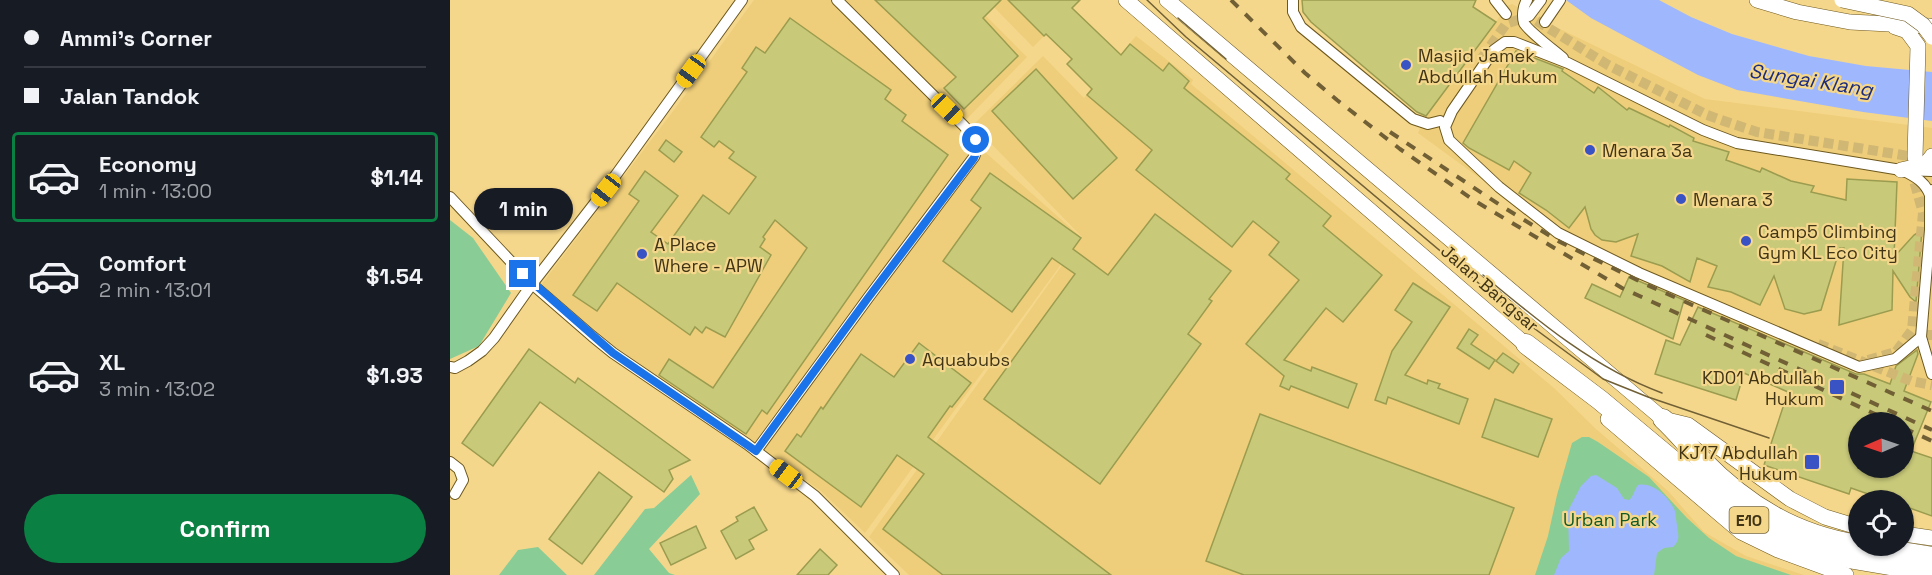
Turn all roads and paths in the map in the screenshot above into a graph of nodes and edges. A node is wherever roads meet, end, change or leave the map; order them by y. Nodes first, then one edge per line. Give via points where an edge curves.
1 (742, 0) edge
2 (837, 0) edge
3 (1126, 0) edge
4 (1167, 0) edge
5 (1293, 0) edge
6 (1495, 0) edge
7 (1560, 0) edge
8 (1757, 0) edge
9 (1842, 0) edge
10 (1526, 1) edge
11 (1506, 14) dead end
12 (1546, 20) dead end
13 (1884, 24) junction
14 (1932, 26) edge
15 (1932, 38) edge
16 (1568, 63) junction
17 (1440, 121) dead end
18 (1915, 153) tunnel mouth
19 (1932, 156) edge
20 (1901, 170) junction
21 (1932, 171) edge
22 (1931, 193) edge
23 (450, 197) edge
24 (1931, 209) edge
25 (532, 284) junction
26 (1921, 337) junction
27 (1526, 344) junction
28 (1928, 356) edge
29 (450, 367) edge
30 (1932, 374) edge
31 (1664, 419) junction
32 (756, 451) junction
33 (450, 462) edge
34 (455, 494) dead end
35 (1848, 524) edge
36 (1914, 535) edge
37 (1932, 538) edge
38 (1848, 544) edge
39 (1914, 554) edge
40 (1932, 557) edge
41 (1932, 572) edge
42 (894, 575) edge
43 (1846, 575) edge

1 - 25 street via 606,190
2 - 32 street via 964,126 978,148
3 - 27 main road, Jalan Bangsar
4 - 31 main road, Jalan Bangsar
5 - 17 street via 1293,12 1301,27 1413,119 1428,124
6 - 11 street
7 - 12 street
8 - 13 main road via 1797,12
9 - 15 main road, bridge via 1908,14
10 - 16 street via 1524,22 1528,29
13 - 14 main road
13 - 18 main road via 1907,31 1918,46
16 - 20 street via 1737,143
16 - 26 street via 1505,42 1494,50 1452,111 1445,127 1449,140 1499,187 1558,233 1639,273 1859,367 1895,359
19 - 20 main road via 1921,166
20 - 21 street
20 - 22 street
22 - 24 street
23 - 25 street
24 - 26 street
25 - 29 street via 482,351
25 - 32 street via 613,353
26 - 28 street
27 - 41 highway, E10 via 1732,510 1773,535 1824,554
27 - 43 main road, Jalan Bangsar via 1741,532
28 - 30 street
31 - 35 main road, Jalan Bangsar via 1688,424 1790,499
31 - 38 highway, E10 via 1744,497 1782,522
32 - 42 street via 815,496
33 - 34 street via 459,469 463,480
36 - 37 main road
39 - 40 highway

